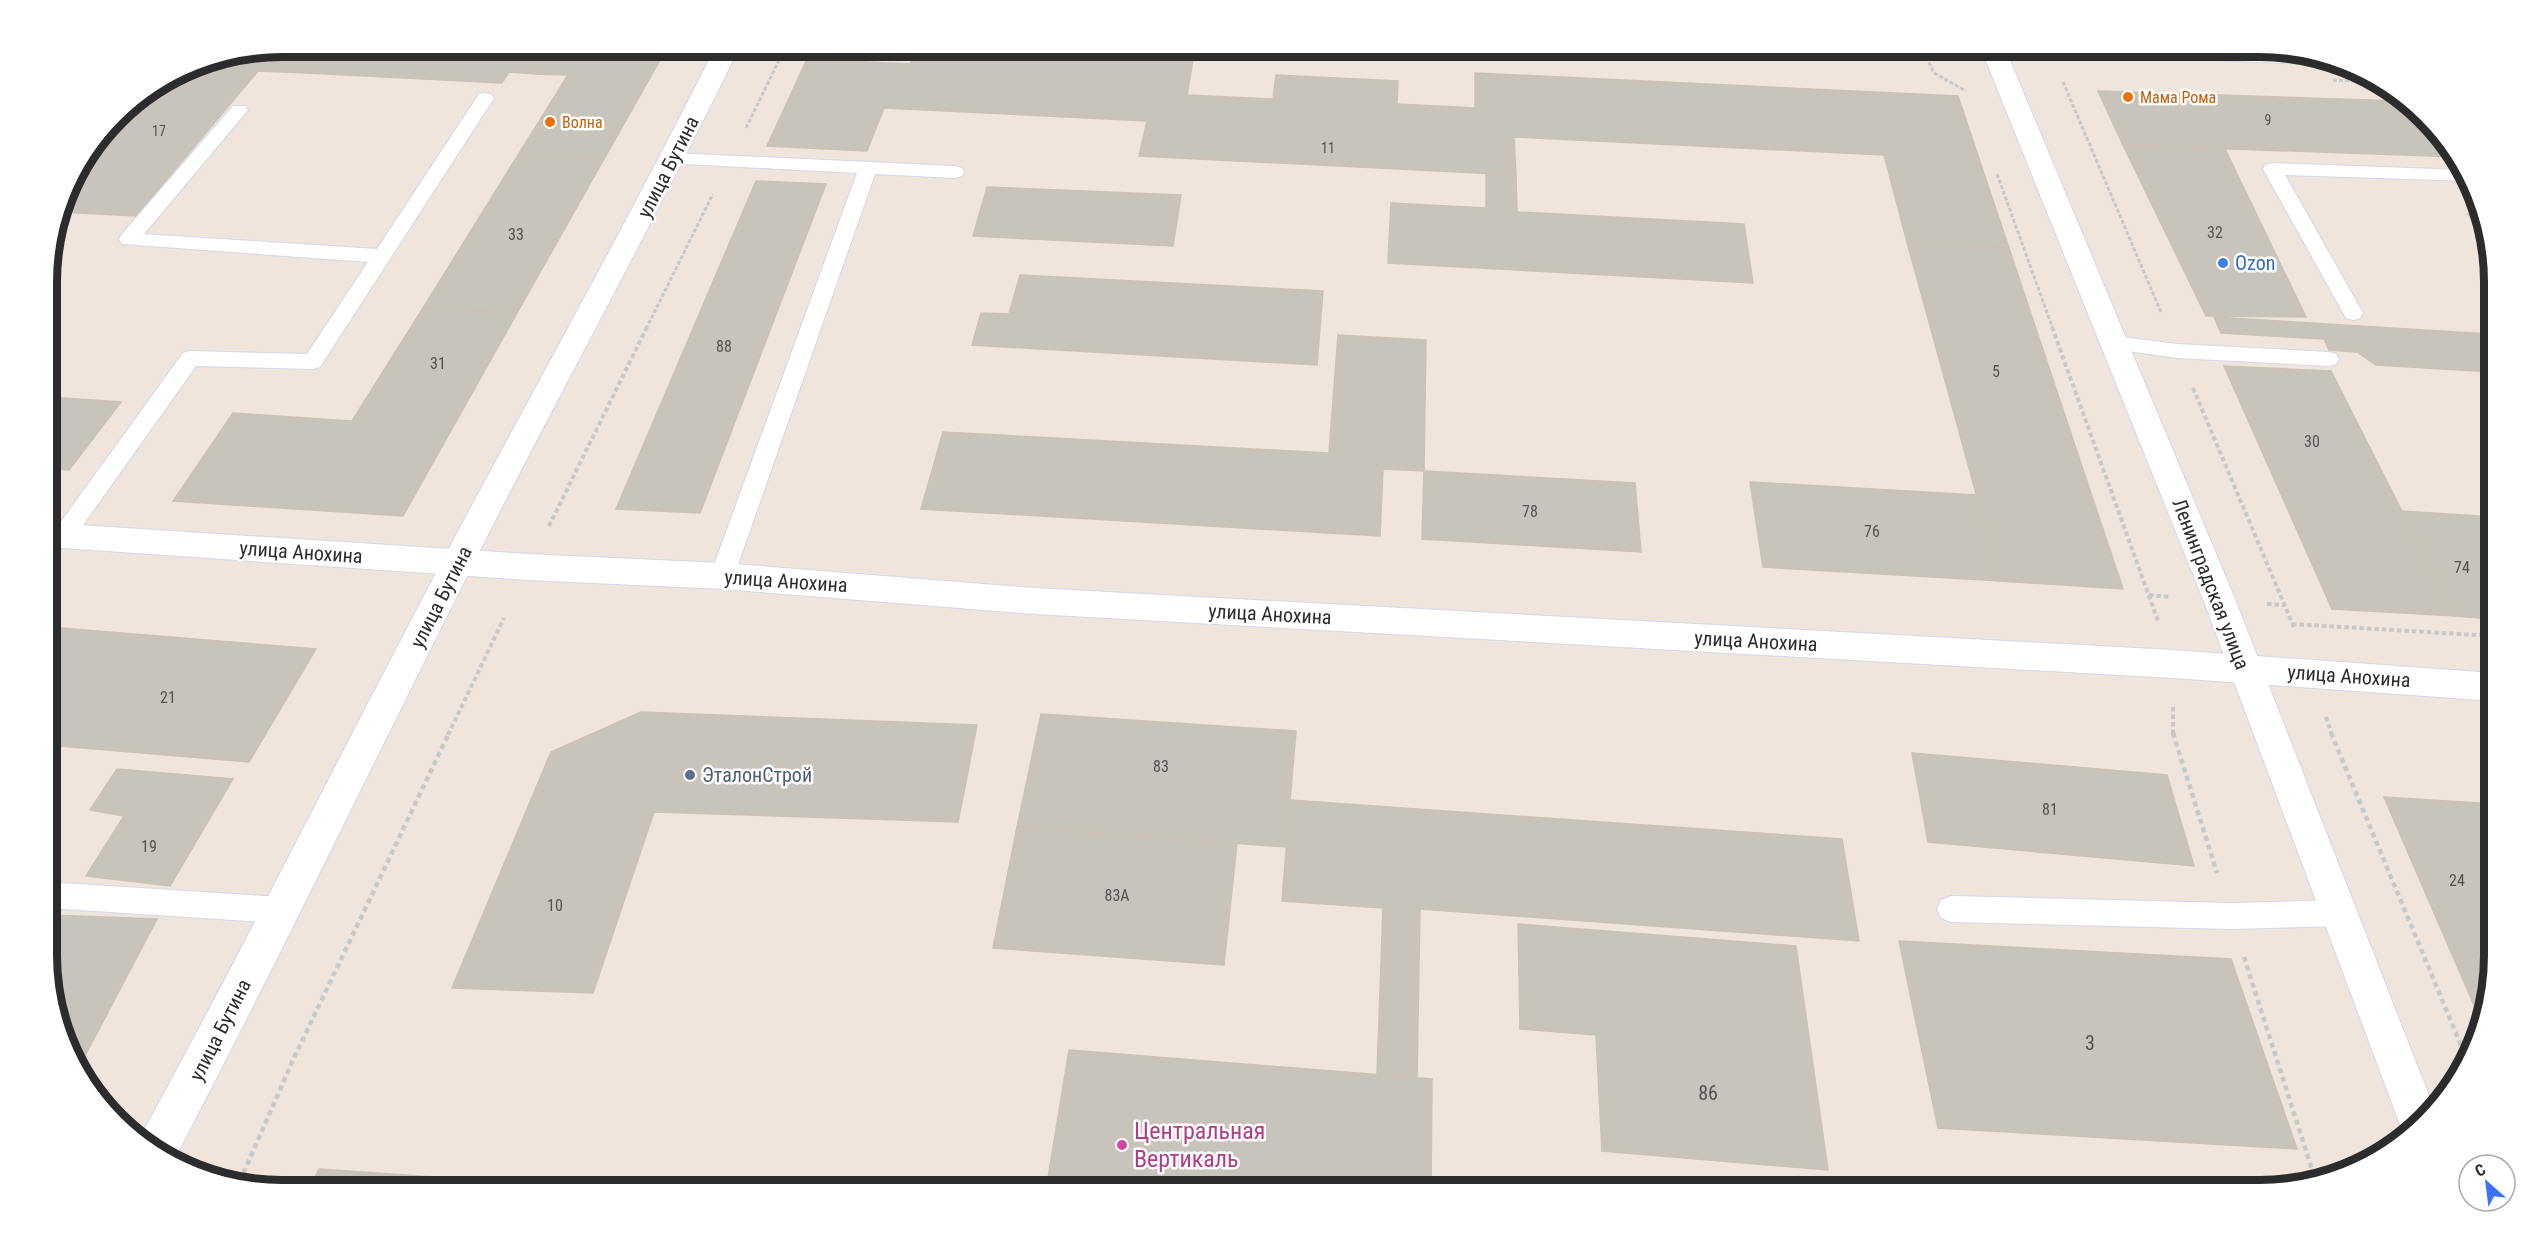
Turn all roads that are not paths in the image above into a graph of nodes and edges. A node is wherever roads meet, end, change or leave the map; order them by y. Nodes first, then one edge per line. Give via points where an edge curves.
1 (724, 57) edge
2 (1997, 57) edge
3 (485, 98) dead end
4 (239, 111) dead end
5 (673, 159) junction
6 (868, 168) junction
7 (955, 172) dead end
8 (2458, 176) edge
9 (382, 256) junction
10 (2353, 313) dead end
11 (2114, 343) junction
12 (2329, 359) dead end
13 (57, 533) edge
14 (57, 536) edge
15 (458, 563) junction
16 (722, 576) junction
17 (2245, 669) junction
18 (2484, 686) edge
19 (57, 896) edge
20 (1951, 909) dead end
21 (281, 910) junction
22 (2339, 913) junction
23 (2416, 1115) edge
24 (160, 1144) edge

1 - 5 main road, улица Бутина
2 - 11 main road, Ленинградская улица
3 - 9 lane
4 - 9 lane via 129,239
5 - 6 lane
5 - 15 main road, улица Бутина
6 - 7 lane
6 - 16 lane
8 - 10 lane via 2272,169
9 - 13 lane via 313,362 190,358
11 - 12 lane via 2177,351
11 - 17 main road, Ленинградская улица
14 - 15 main road, улица Анохина
15 - 16 main road, улица Анохина
15 - 21 main road, улица Бутина
16 - 17 main road, улица Анохина via 1035,601
17 - 18 main road, улица Анохина
17 - 22 main road, Ленинградская улица
19 - 21 lane
20 - 22 lane via 2231,916
21 - 24 main road, улица Бутина
22 - 23 main road, Ленинградская улица

